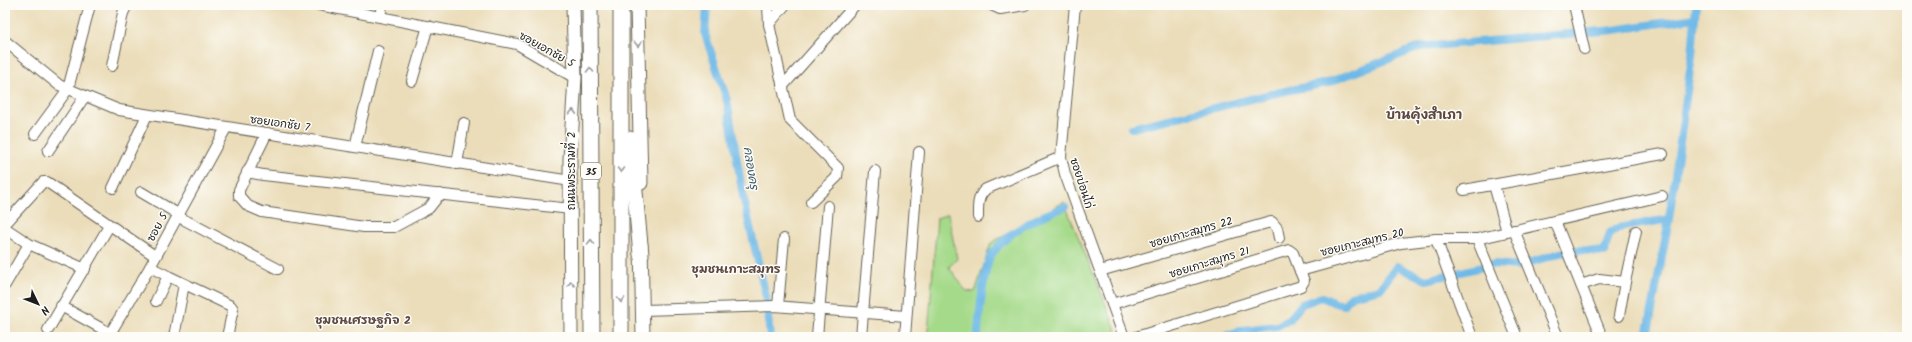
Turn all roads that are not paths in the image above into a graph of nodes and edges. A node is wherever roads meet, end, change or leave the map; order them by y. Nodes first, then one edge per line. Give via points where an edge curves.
1 (90, 5) edge
2 (127, 5) edge
3 (319, 5) edge
4 (382, 5) edge
5 (573, 5) edge
6 (590, 5) edge
7 (621, 5) edge
8 (637, 5) edge
9 (768, 5) edge
10 (785, 5) edge
11 (854, 5) edge
12 (991, 5) edge
13 (1025, 5) edge
14 (1075, 5) edge
15 (1574, 5) edge
16 (380, 17) junction
17 (769, 24) junction
18 (428, 26) junction
19 (5, 41) edge
20 (622, 46) junction
21 (1583, 46) dead end
22 (378, 51) dead end
23 (112, 66) dead end
24 (574, 78) junction
25 (412, 81) dead end
26 (782, 87) junction
27 (68, 89) junction
28 (85, 96) junction
29 (147, 115) junction
30 (464, 123) dead end
31 (226, 128) junction
32 (266, 133) junction
33 (35, 134) dead end
34 (355, 147) junction
35 (48, 151) dead end
36 (920, 152) dead end
37 (1663, 154) dead end
38 (1061, 157) junction
39 (456, 164) junction
40 (875, 171) dead end
41 (247, 172) junction
42 (571, 181) junction
43 (1494, 185) junction
44 (113, 188) dead end
45 (1464, 190) dead end
46 (141, 192) dead end
47 (440, 194) junction
48 (1662, 196) dead end
49 (811, 202) dead end
50 (828, 206) dead end
51 (571, 209) junction
52 (178, 215) junction
53 (978, 217) dead end
54 (1555, 221) junction
55 (5, 224) edge
56 (109, 226) junction
57 (5, 228) edge
58 (1510, 231) junction
59 (1636, 231) dead end
60 (1279, 238) dead end
61 (784, 239) dead end
62 (1436, 239) junction
63 (1477, 239) junction
64 (29, 244) junction
65 (641, 255) junction
66 (155, 256) junction
67 (150, 267) junction
68 (85, 269) junction
69 (278, 269) dead end
70 (1100, 271) junction
71 (1300, 271) junction
72 (168, 276) junction
73 (1625, 282) junction
74 (5, 284) edge
75 (184, 284) junction
76 (1582, 285) junction
77 (156, 300) dead end
78 (1112, 304) junction
79 (61, 306) junction
80 (772, 306) junction
81 (571, 309) junction
82 (643, 310) junction
83 (820, 310) junction
84 (862, 313) junction
85 (906, 316) junction
86 (1619, 316) dead end
87 (48, 330) dead end
88 (112, 336) edge
89 (174, 337) edge
90 (227, 337) edge
91 (564, 337) edge
92 (572, 337) edge
93 (592, 337) edge
94 (621, 337) edge
95 (643, 337) edge
96 (817, 337) edge
97 (860, 337) edge
98 (905, 337) edge
99 (1124, 337) edge
100 (1136, 337) edge
101 (1472, 337) edge
102 (1516, 337) edge
103 (1558, 337) edge
104 (1602, 337) edge

1 - 27 street
2 - 23 street
3 - 16 street, ซอยเอกชัย 5
4 - 16 street
5 - 24 main road, ถนนพระรามที่ 2 / 35
93 -> 6 highway, ถนนพระรามที่ 2 / 35
7 - 20 highway
8 -> 65 main road
9 - 17 street
10 - 17 street
11 - 26 street
12 - 13 street via 1000,9
14 - 38 street, ซอยบ่อนไก่
15 - 21 street
16 - 18 street, ซอยเอกชัย 5
17 - 26 street
18 - 24 street, ซอยเอกชัย 5 via 517,44
18 - 25 street
19 - 27 street, ซอยเอกชัย 7 via 58,85
20 - 65 highway
20 -> 94 highway
22 - 34 street
42 -> 24 main road, ถนนพระรามที่ 2 / 35
26 - 49 street via 790,120 838,168 837,176
27 - 28 street, ซอยเอกชัย 7
27 - 33 street
28 - 29 street, ซอยเอกชัย 7 via 119,110
28 - 35 street
29 - 31 street, ซอยเอกชัย 7
29 - 44 street
30 - 39 street
31 - 32 street, ซอยเอกชัย 7
31 - 52 street, ซอย 5
32 - 34 street, ซอยเอกชัย 7
32 - 41 street
34 - 39 street, ซอยเอกชัย 7
36 - 85 street
37 - 43 street
38 - 53 street via 986,189 979,197
38 - 70 street, ซอยบ่อนไก่
39 - 42 street, ซอยเอกชัย 7
40 - 84 street
41 - 47 street
41 - 47 street via 238,196 248,206 262,212 364,227 394,227 429,208
42 - 51 main road, ถนนพระรามที่ 2 / 35
43 - 45 street
43 - 58 street
46 - 52 street
47 - 51 street
48 - 54 street, ซอยเกาะสมุทร 20
50 - 83 street
81 -> 51 main road, ถนนพระรามที่ 2 / 35
52 - 66 street, ซอย 5
52 - 69 street
54 - 58 street, ซอยเกาะสมุทร 20
54 - 76 street
55 - 56 street via 45,182
56 - 66 street
56 - 68 street
57 - 64 street
58 - 63 street, ซอยเกาะสมุทร 20
58 - 103 street via 1528,263
59 - 73 street
60 - 70 street, ซอยเกาะสมุทร 22 via 1272,222
61 - 80 street
62 - 63 street, ซอยเกาะสมุทร 20
62 - 71 street, ซอยเกาะสมุทร 20 via 1384,246
62 - 101 street
63 - 102 street
64 - 68 street
64 - 74 street
65 - 82 main road
66 - 67 street, ซอย 5
67 - 72 street
67 - 88 street, ซอย 5
68 - 79 street
70 - 78 street, ซอยบ่อนไก่
71 - 78 street, ซอยเกาะสมุทร 21 via 1293,253 1289,250
71 - 100 street via 1304,281 1301,286
72 - 75 street
72 - 77 street
73 - 76 street via 1599,278
73 - 86 street
75 - 89 street
75 - 90 street via 232,308
76 - 104 street
78 - 99 street, ซอยบ่อนไก่
79 - 87 street
79 - 88 street
80 - 82 street
80 - 83 street
81 - 91 street
81 - 92 main road, ถนนพระรามที่ 2 / 35
82 - 95 main road
83 - 84 street
83 - 96 street
84 - 85 street
84 - 97 street
85 - 98 street

